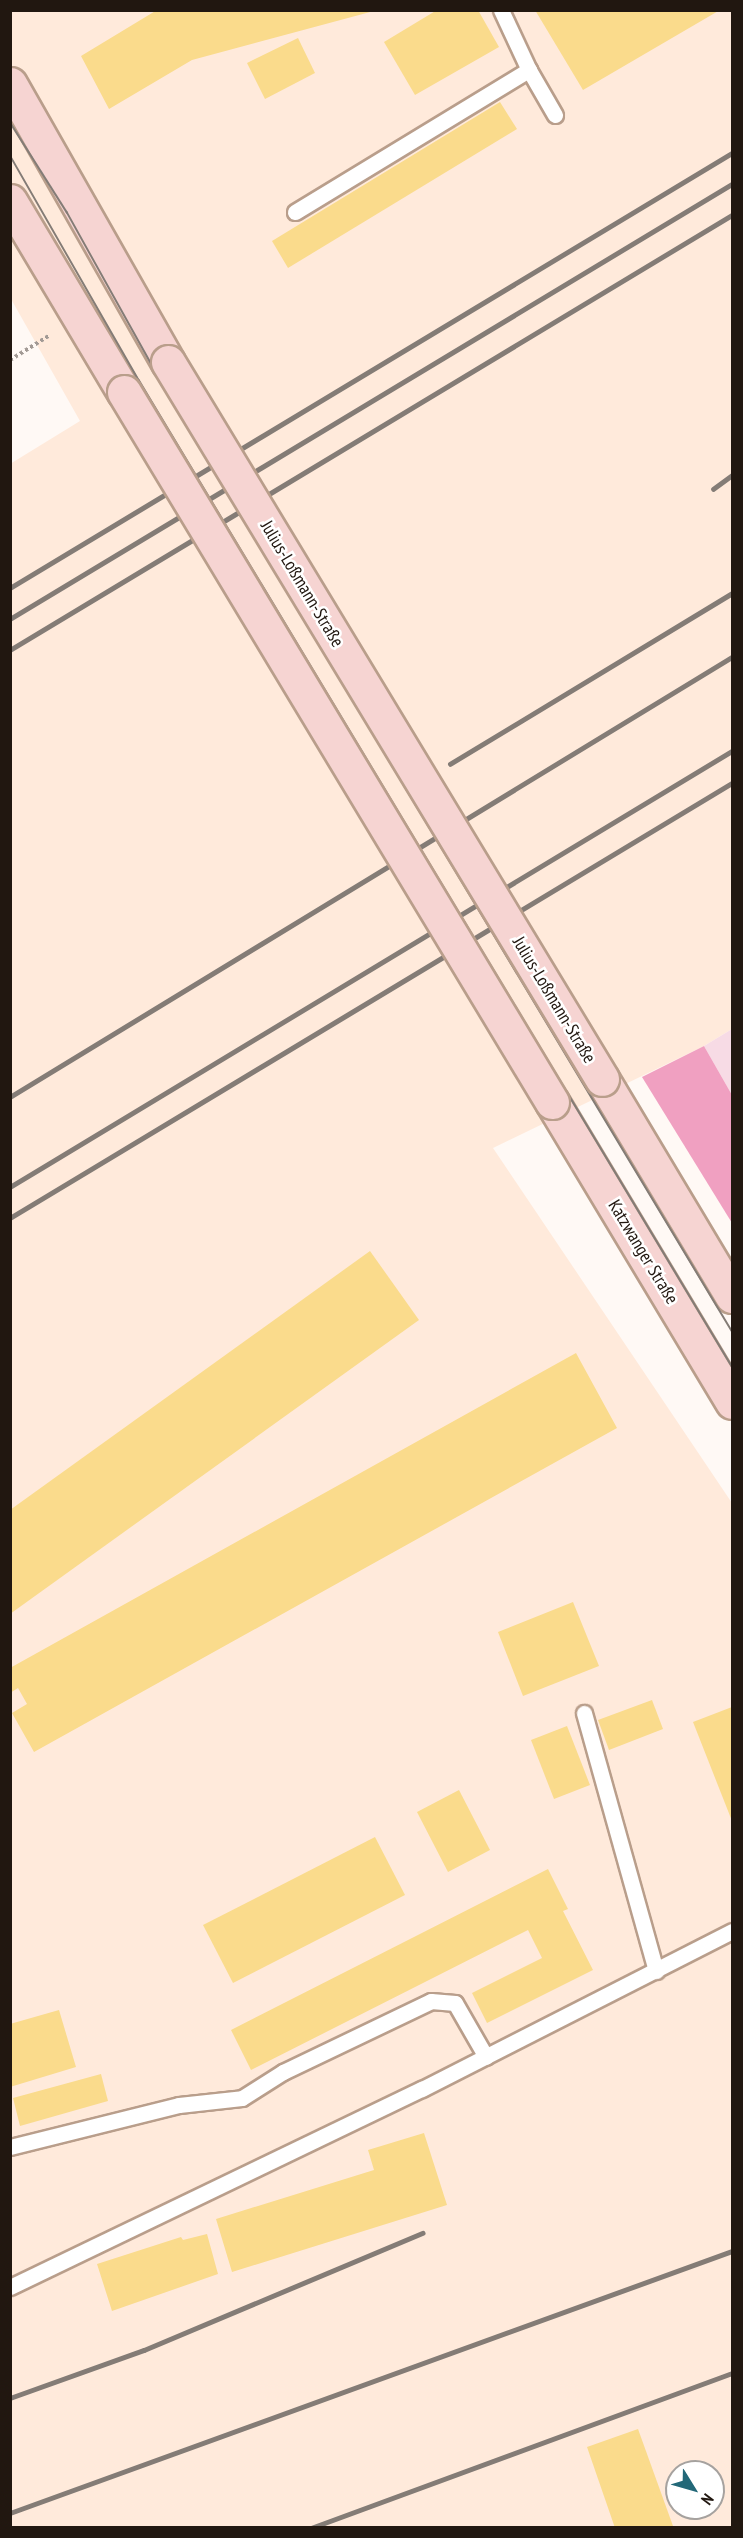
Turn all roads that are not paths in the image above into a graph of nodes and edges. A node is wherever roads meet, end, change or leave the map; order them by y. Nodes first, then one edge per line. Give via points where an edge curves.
1 (501, 10) edge
2 (529, 70) junction
3 (10, 84) edge
4 (555, 115) dead end
5 (10, 201) edge
6 (295, 212) dead end
7 (732, 1296) edge
8 (732, 1402) edge
9 (584, 1713) dead end
10 (732, 1931) edge
11 (656, 1971) junction
12 (486, 2057) junction
13 (10, 2147) edge
14 (10, 2287) edge

1 - 2 lane
2 - 4 lane
2 - 6 lane
3 - 7 main road, Julius-Loßmann-Straße, bridge via 168,362
5 - 8 main road, Katzwanger Straße, bridge
9 - 11 lane
10 - 11 lane
11 - 12 lane
12 - 13 lane via 455,2002 431,2001 283,2072 242,2098 179,2105
12 - 14 lane

